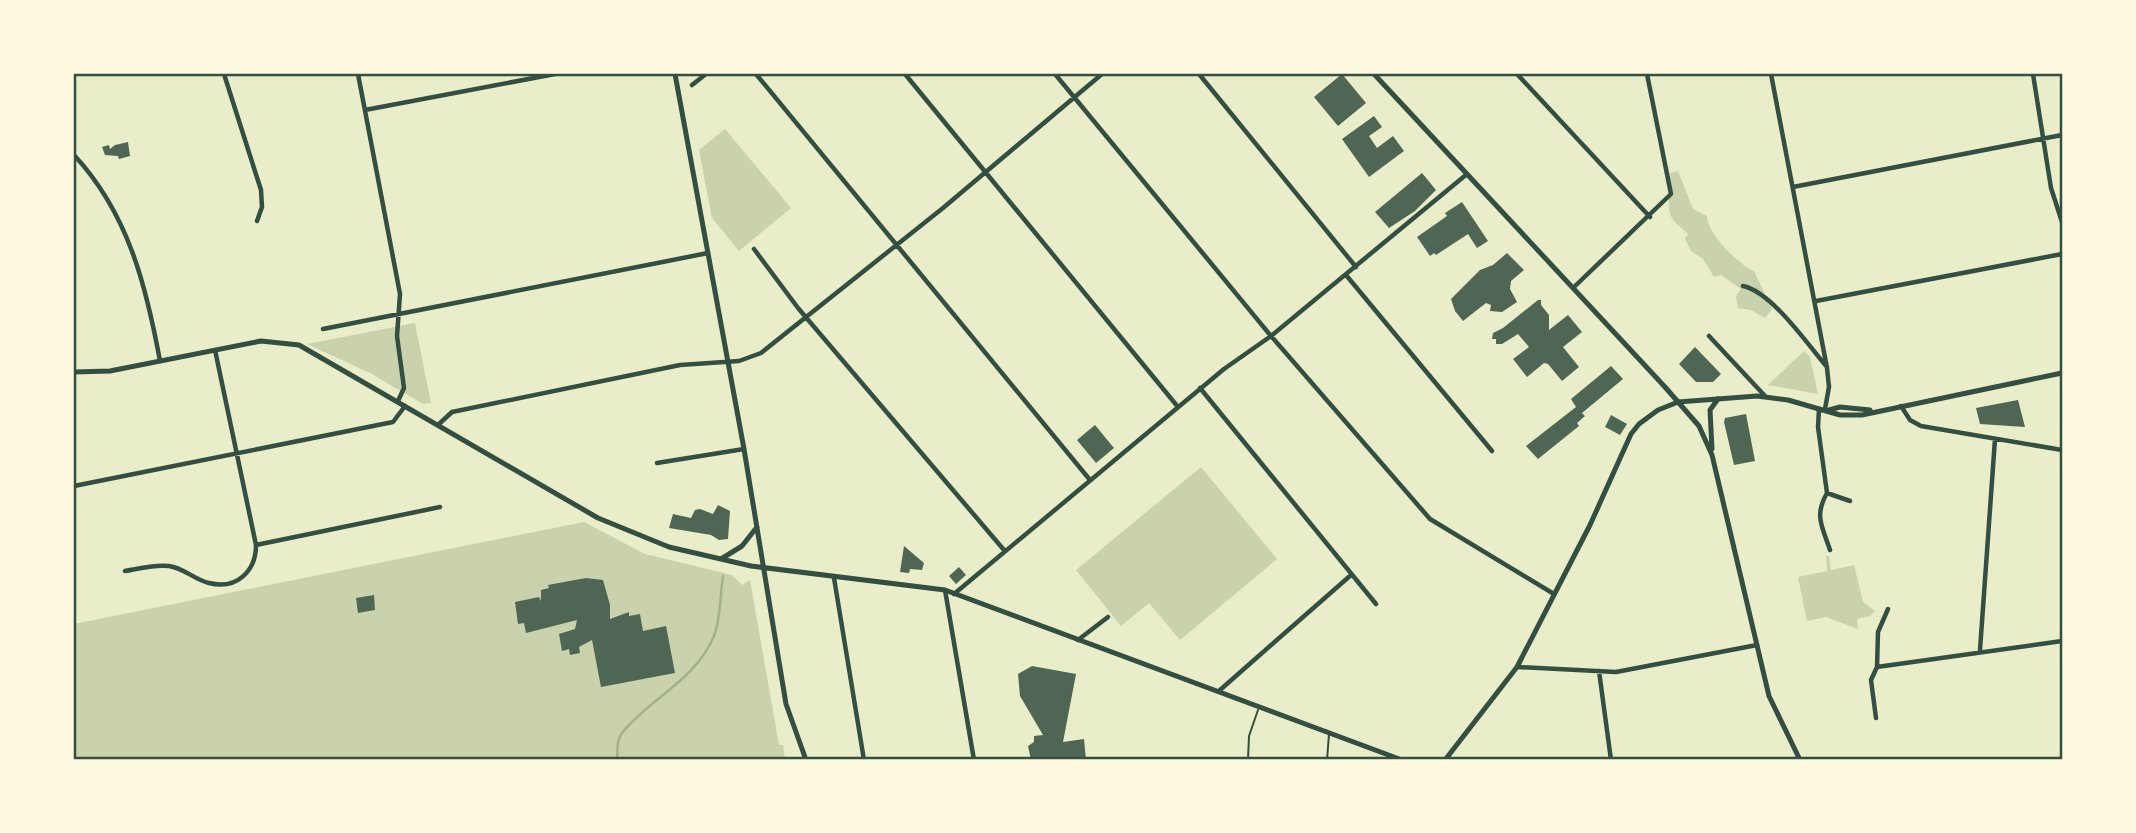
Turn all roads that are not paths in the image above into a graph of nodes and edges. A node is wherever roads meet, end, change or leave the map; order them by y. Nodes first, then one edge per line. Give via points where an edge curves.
1 (224, 74) edge
2 (358, 74) edge
3 (555, 74) edge
4 (675, 74) edge
5 (706, 74) edge
6 (756, 74) edge
7 (905, 74) edge
8 (1055, 74) edge
9 (1102, 74) edge
10 (1199, 74) edge
11 (1374, 74) edge
12 (1517, 74) edge
13 (1647, 74) edge
14 (1771, 74) edge
15 (2033, 74) edge
16 (692, 85) dead end
17 (1074, 97) junction
18 (365, 110) junction
19 (2063, 135) edge
20 (2044, 139) junction
21 (74, 155) edge
22 (987, 172) junction
23 (1467, 174) junction
24 (1793, 187) junction
25 (1650, 217) junction
26 (257, 221) dead end
27 (2063, 222) edge
28 (897, 244) junction
29 (754, 249) dead end
30 (708, 253) junction
31 (2063, 254) edge
32 (1356, 267) junction
33 (1346, 275) junction
34 (1743, 286) dead end
35 (1573, 288) junction
36 (1816, 301) junction
37 (400, 314) junction
38 (807, 317) junction
39 (323, 329) dead end
40 (1272, 336) junction
41 (1709, 337) dead end
42 (215, 350) junction
43 (160, 361) junction
44 (729, 363) junction
45 (1827, 368) junction
46 (74, 372) edge
47 (2063, 373) edge
48 (1200, 388) junction
49 (1765, 397) junction
50 (1717, 399) junction
51 (398, 401) junction
52 (1678, 402) junction
53 (406, 405) junction
54 (1900, 405) junction
55 (1178, 407) junction
56 (1824, 409) junction
57 (439, 424) junction
58 (1995, 439) junction
59 (744, 449) junction
60 (2063, 450) edge
61 (1492, 451) dead end
62 (238, 455) junction
63 (1712, 455) junction
64 (657, 463) dead end
65 (1090, 480) junction
66 (74, 486) edge
67 (1827, 493) junction
68 (1850, 501) dead end
69 (440, 508) dead end
70 (757, 527) junction
71 (256, 545) junction
72 (1004, 550) junction
73 (1829, 550) dead end
74 (721, 559) junction
75 (763, 568) junction
76 (125, 571) dead end
77 (1351, 575) junction
78 (834, 578) junction
79 (945, 590) junction
80 (954, 594) junction
81 (1554, 594) junction
82 (1377, 604) dead end
83 (1888, 609) dead end
84 (1108, 617) dead end
85 (1077, 641) junction
86 (2063, 641) edge
87 (1758, 646) junction
88 (1980, 650) junction
89 (1517, 667) junction
90 (1877, 667) junction
91 (1599, 671) junction
92 (1220, 690) junction
93 (1259, 707) junction
94 (1876, 718) dead end
95 (1329, 733) junction
96 (806, 760) edge
97 (864, 760) edge
98 (974, 760) edge
99 (1248, 760) edge
100 (1328, 760) edge
101 (1402, 760) edge
102 (1445, 760) edge
103 (1611, 760) edge
104 (1800, 760) edge

1 - 26 street via 261,190
2 - 18 street
3 - 18 street
4 - 30 street
5 - 16 street
6 - 28 street
7 - 22 street
8 - 17 street
9 - 17 street
10 - 32 street
11 - 23 street
12 - 25 street
13 - 25 street via 1671,187 1669,199
14 - 24 street
15 - 20 street
17 - 22 street
17 - 40 street
18 - 37 street via 399,286
19 - 20 street
20 - 24 street
20 - 27 street
21 - 43 street via 110,202 133,248
22 - 28 street
22 - 55 street
23 - 32 street
23 - 35 street
24 - 36 street
25 - 35 street
28 - 38 street
28 - 65 street
29 - 38 street
30 - 37 street
30 - 44 street
31 - 36 street
32 - 33 street
33 - 40 street
33 - 61 street
34 - 45 street via 1760,294 1792,325
35 - 52 street
36 - 45 street
37 - 39 street
37 - 51 street via 398,349 404,388
38 - 44 street via 761,353
38 - 72 street
40 - 48 street
40 - 81 street via 1430,519
41 - 49 street
42 - 43 street
42 - 51 street via 261,341 299,345
42 - 62 street
43 - 46 street via 110,371
44 - 57 street via 680,365 452,412
44 - 59 street
45 - 56 street
47 - 54 street
48 - 55 street
48 - 77 street
49 - 50 street
49 - 56 street
50 - 52 street
50 - 63 street via 1710,410
51 - 53 street
52 - 63 street via 1699,426
52 - 81 street via 1648,416 1631,434
53 - 57 street
53 - 62 street via 393,422
54 - 56 street via 1850,416
54 - 58 street via 1921,426
55 - 65 street
56 - 67 street via 1818,427
57 - 74 street via 598,518 652,542
58 - 60 street
58 - 88 street
59 - 64 street
59 - 70 street
62 - 66 street
62 - 71 street
63 - 87 street
65 - 72 street
67 - 68 street
67 - 73 street via 1818,510
69 - 71 street
70 - 74 street via 741,546
70 - 75 street
71 - 76 street via 250,570 230,583 209,583 170,566
72 - 80 street
74 - 75 street
75 - 78 street
75 - 96 street via 786,704
77 - 82 street
77 - 92 street
78 - 79 street
78 - 97 street
79 - 80 street
79 - 98 street
80 - 85 street
81 - 89 street
83 - 90 street via 1878,632
84 - 85 street
85 - 92 street
86 - 88 street
87 - 91 street via 1616,672
87 - 104 street via 1769,696
88 - 90 street
89 - 91 street
89 - 102 street
90 - 94 street via 1871,680
91 - 103 street
92 - 93 street
93 - 95 street
93 - 99 lane via 1249,736
95 - 100 lane
95 - 101 street

